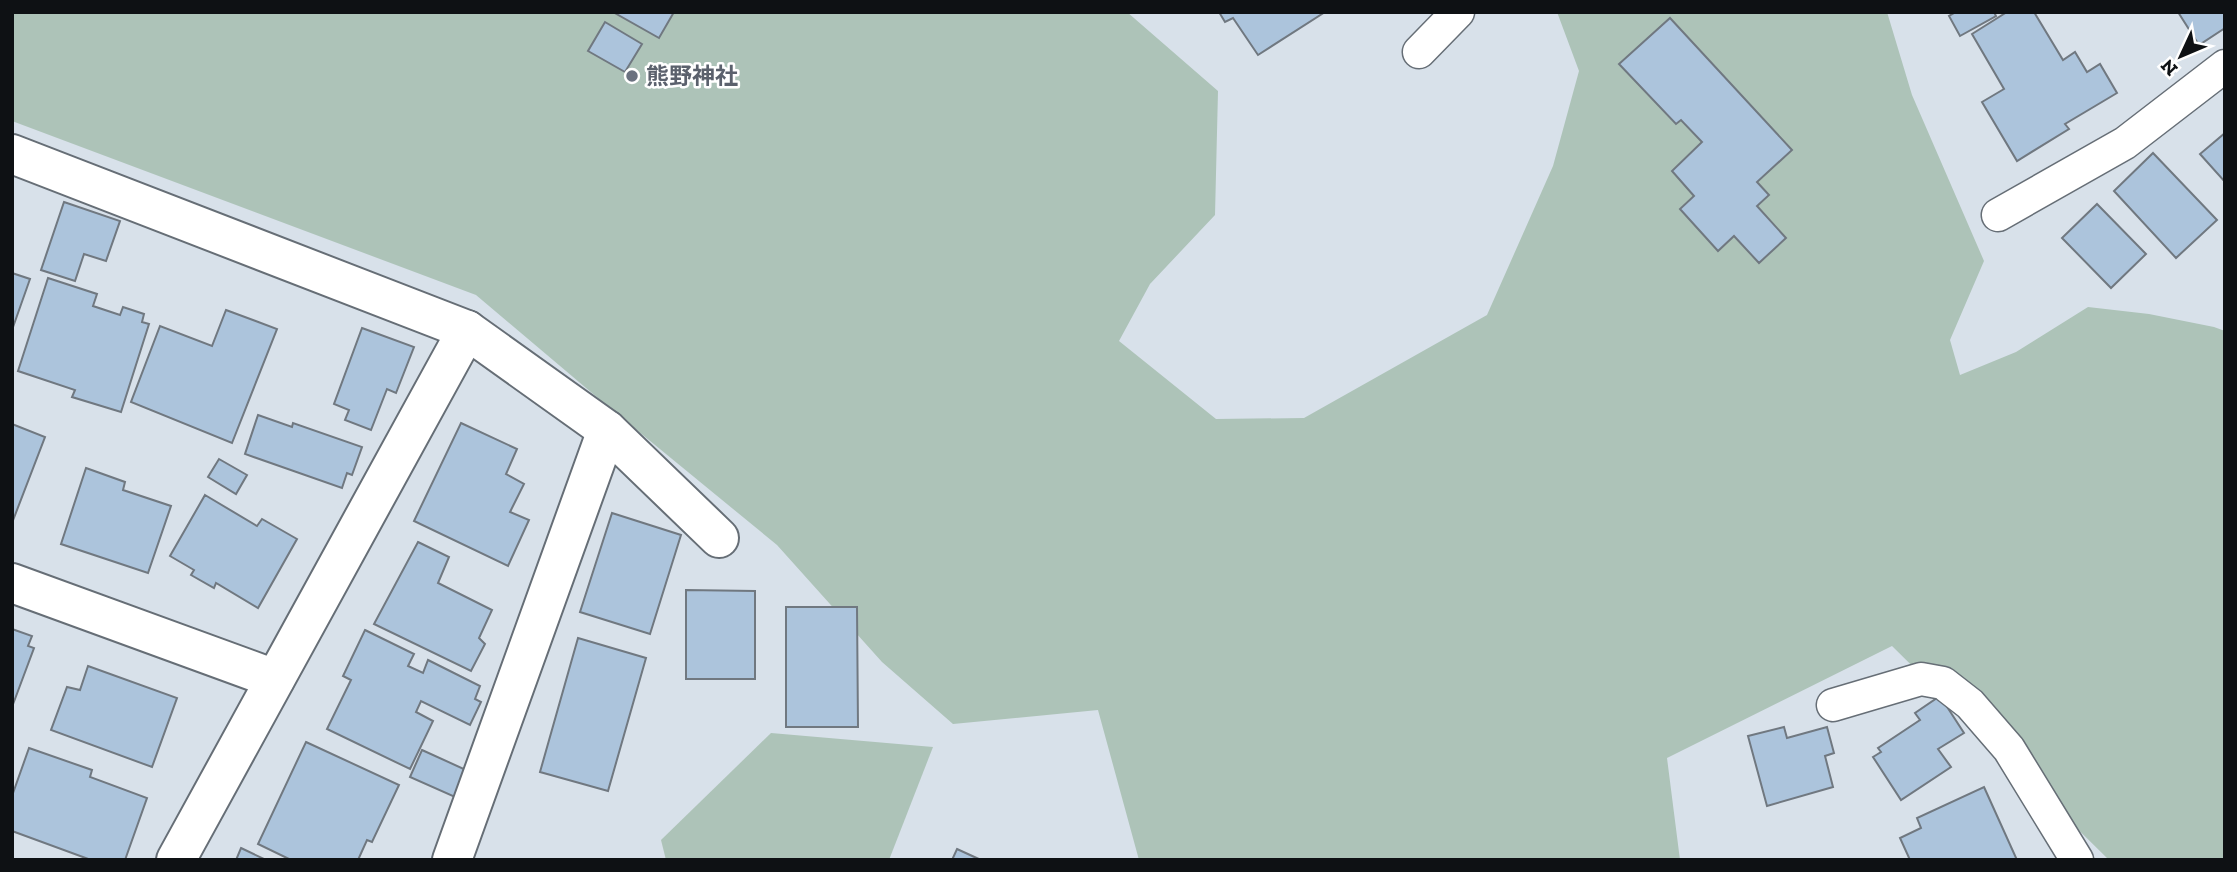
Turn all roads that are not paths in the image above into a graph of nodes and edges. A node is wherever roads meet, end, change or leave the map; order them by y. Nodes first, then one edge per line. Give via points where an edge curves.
1 (1458, 12) edge
2 (1419, 52) dead end
3 (2225, 66) edge
4 (12, 154) edge
5 (1998, 215) dead end
6 (467, 330) junction
7 (607, 430) junction
8 (719, 538) dead end
9 (12, 583) edge
10 (275, 679) junction
11 (1833, 705) dead end
12 (176, 860) edge
13 (452, 860) edge
14 (2077, 860) edge

1 - 2 lane
3 - 5 lane via 2124,143
4 - 6 street
6 - 7 street
6 - 10 street
7 - 8 street
7 - 13 street
9 - 10 street
10 - 12 street
11 - 14 lane via 1921,678 1943,683 1970,704 2009,750

